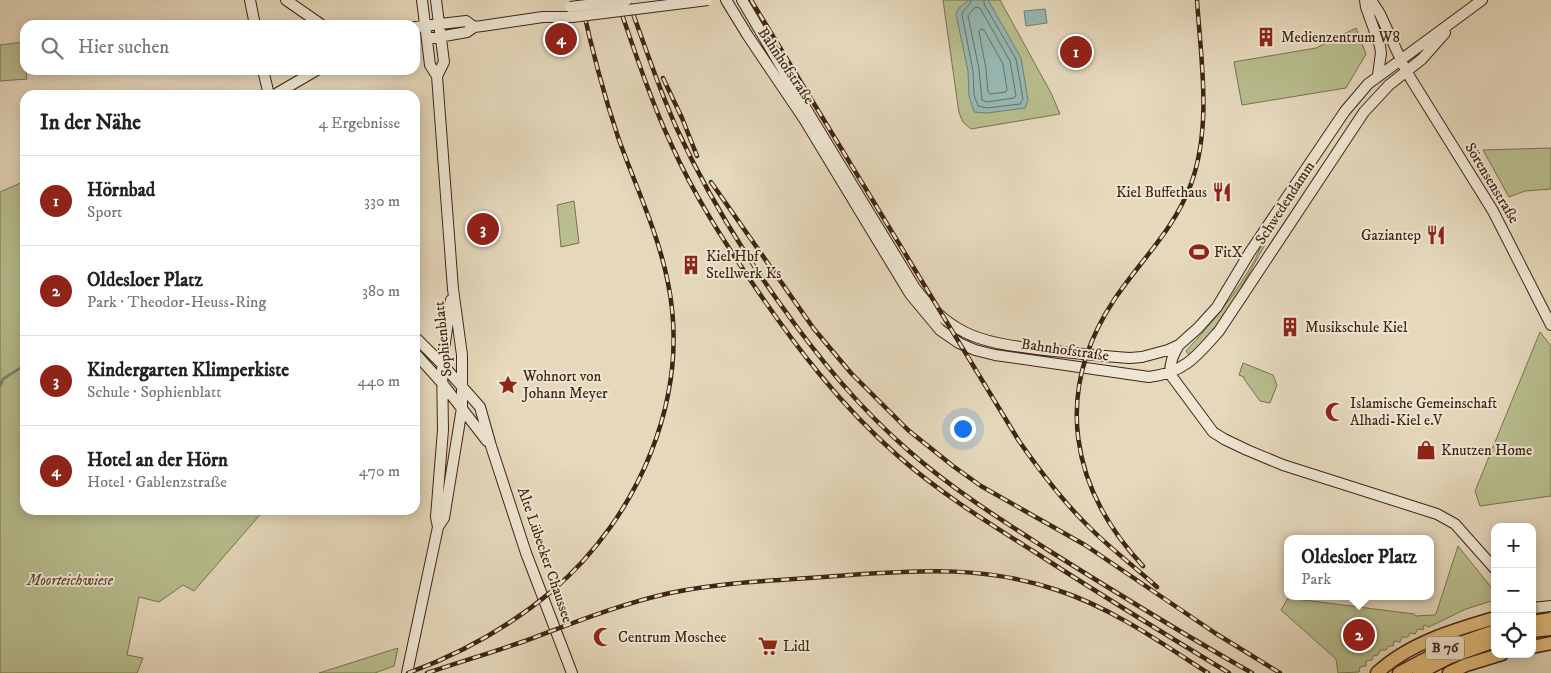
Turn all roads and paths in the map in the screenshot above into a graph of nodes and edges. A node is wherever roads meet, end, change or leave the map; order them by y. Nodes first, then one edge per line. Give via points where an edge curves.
1 (250, 0) edge
2 (286, 0) edge
3 (422, 0) edge
4 (436, 0) edge
5 (627, 0) edge
6 (708, 0) edge
7 (726, 0) edge
8 (742, 0) edge
9 (1365, 0) edge
10 (1371, 0) edge
11 (1482, 0) edge
12 (571, 12) junction
13 (254, 20) edge
14 (315, 20) edge
15 (1454, 22) junction
16 (440, 24) junction
17 (420, 26) edge
18 (474, 27) junction
19 (441, 36) junction
20 (427, 39) junction
21 (1380, 46) junction
22 (1398, 61) junction
23 (1406, 71) junction
24 (264, 75) edge
25 (308, 75) edge
26 (438, 76) junction
27 (1378, 76) junction
28 (268, 90) edge
29 (283, 90) edge
30 (453, 289) junction
31 (1551, 326) edge
32 (420, 342) edge
33 (1179, 345) junction
34 (1162, 352) joint
35 (420, 359) edge
36 (442, 364) junction
37 (1170, 374) junction
38 (442, 383) junction
39 (462, 385) junction
40 (462, 408) junction
41 (491, 446) junction
42 (438, 527) junction
43 (1494, 568) edge
44 (1551, 606) edge
45 (1536, 608) edge
46 (1535, 613) edge
47 (1491, 619) edge
48 (1551, 619) edge
49 (1536, 621) edge
50 (1551, 628) edge
51 (1536, 631) edge
52 (1491, 632) edge
53 (1491, 642) edge
54 (1551, 643) edge
55 (1536, 646) edge
56 (1491, 657) edge
57 (407, 671) edge
58 (572, 673) edge
59 (1378, 673) edge
60 (1399, 673) edge
61 (1419, 673) edge
62 (1449, 673) edge

1 - 13 main road
2 - 14 main road
3 - 17 main road, Sophienblatt
4 - 16 main road, Sophienblatt
5 - 12 main road, bridge
6 - 12 main road, bridge
7 - 37 main road, Bahnhofstraße via 804,119 910,294 940,330 959,343 995,356 1149,377
8 - 34 main road, Bahnhofstraße via 915,288 939,316 975,338 1000,344 1130,358
9 - 21 main road
10 - 22 main road, Sörensenstraße via 1380,14
11 - 15 main road
12 - 18 main road
15 - 22 main road, Schwedendamm
15 - 23 main road, Schwedendamm via 1422,59
16 - 17 main road
16 - 18 main road via 466,21
16 - 19 main road, Sophienblatt
17 - 20 main road, Sophienblatt
18 - 19 main road via 467,32
19 - 20 main road
19 - 26 main road, Sophienblatt via 444,62
20 - 26 main road, Sophienblatt via 430,65
21 - 22 main road
21 - 27 main road
22 - 23 main road, Sörensenstraße
22 - 27 main road, Schwedendamm
23 - 31 main road, Sörensenstraße via 1493,210
23 - 37 main road, Schwedendamm via 1389,84 1351,129 1219,331 1190,360
24 - 28 main road
25 - 29 main road
26 - 30 main road, Sophienblatt
27 - 33 main road, Schwedendamm via 1345,111 1217,307
30 - 36 main road, Sophienblatt
30 - 39 main road, Sophienblatt via 462,355
32 - 36 main road, Alte Lübecker Chaussee
33 - 34 main road, Schwedendamm
33 - 37 main road via 1172,358
35 - 38 main road, Alte Lübecker Chaussee
36 - 38 main road, Sophienblatt
36 - 39 main road, Alte Lübecker Chaussee
37 - 43 main road via 1213,432 1283,465 1437,514 1455,524
38 - 40 main road, Alte Lübecker Chaussee
38 - 42 main road, Sophienblatt via 444,415 436,517
39 - 40 main road, Sophienblatt
39 - 41 main road, Alte Lübecker Chaussee via 480,407
40 - 41 main road, Alte Lübecker Chaussee
40 - 42 main road, Sophienblatt via 444,518
41 - 58 main road, Alte Lübecker Chaussee via 526,554
42 - 57 main road
44 - 45 main road
46 - 54 main road
47 - 59 highway, B 76 via 1408,650
48 - 49 highway, bridge
50 - 51 highway, bridge
52 - 60 highway, B 76 via 1446,648
53 - 61 highway, B 76 via 1450,657
54 - 55 highway
56 - 62 highway, B 76

